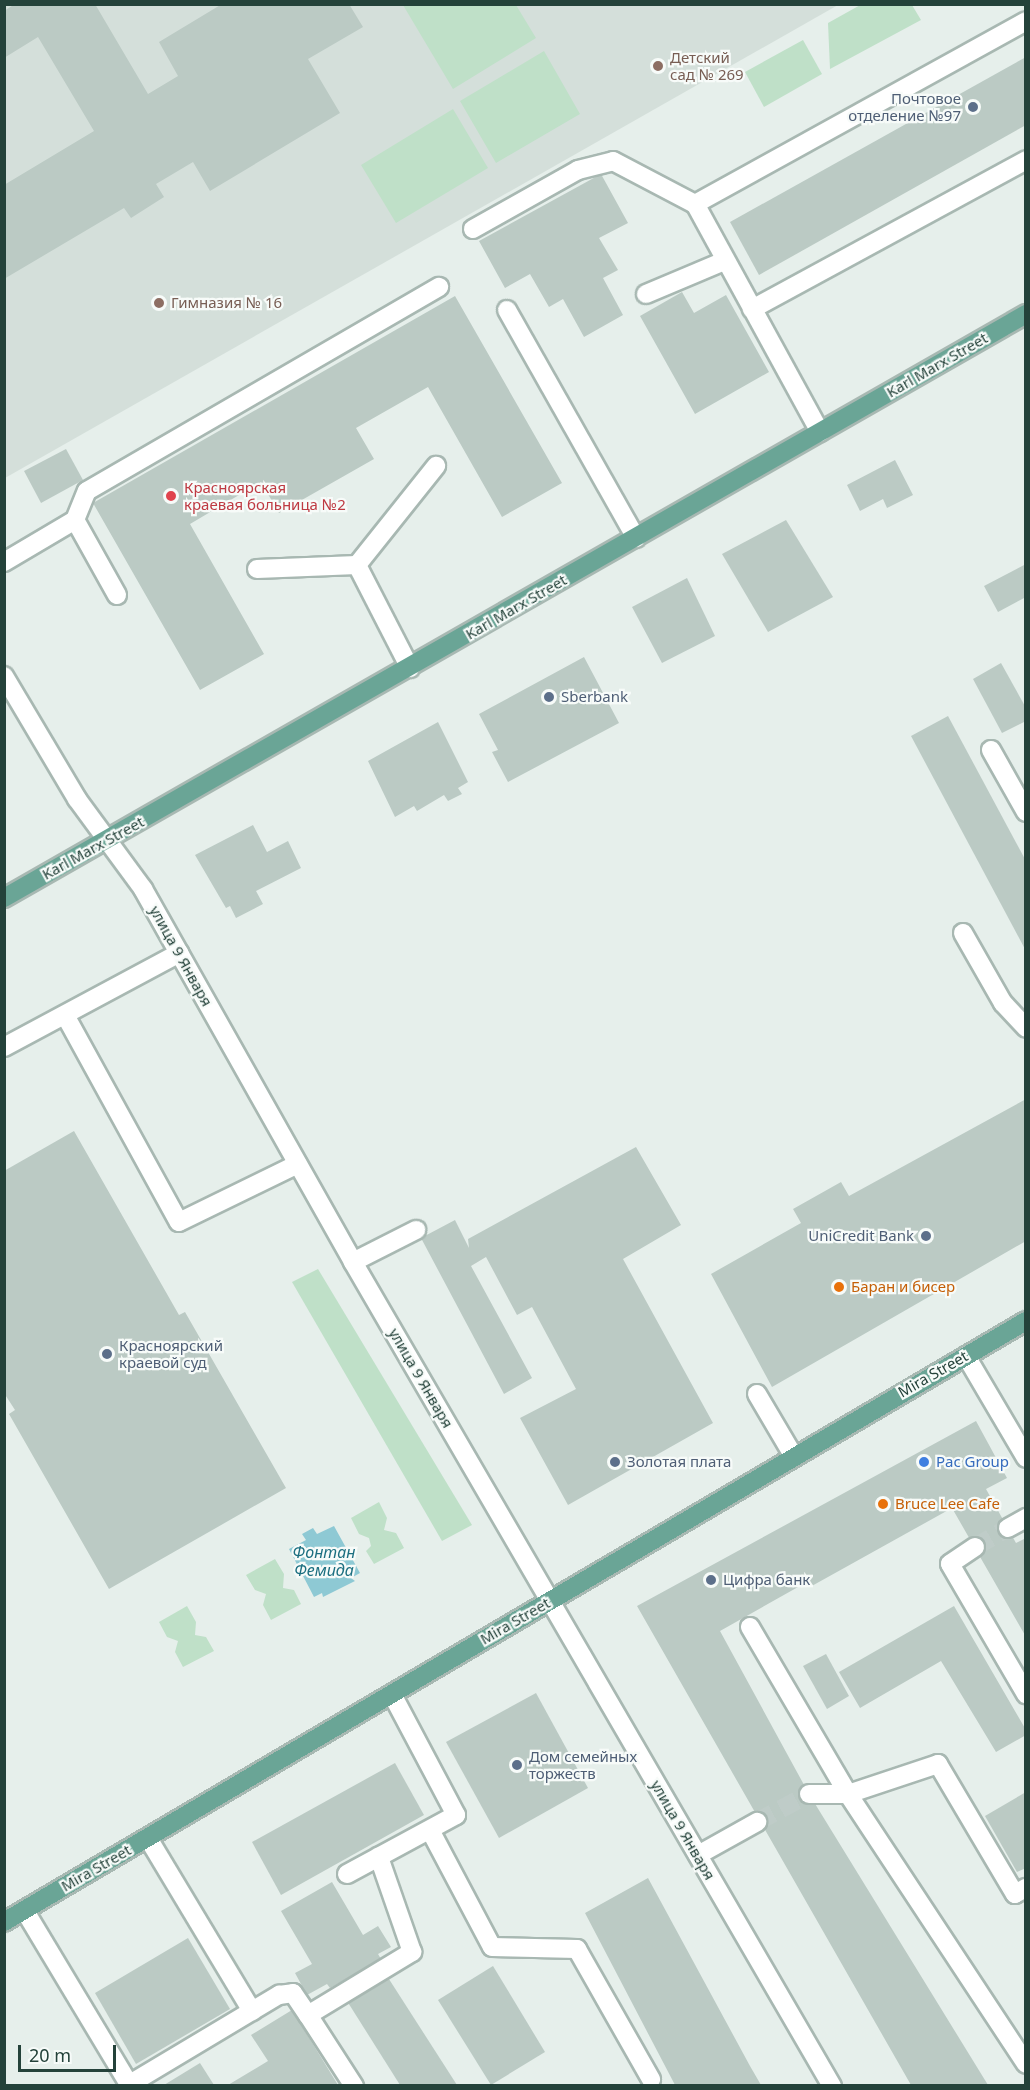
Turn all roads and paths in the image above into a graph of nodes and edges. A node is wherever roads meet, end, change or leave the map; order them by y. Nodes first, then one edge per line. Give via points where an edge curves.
1 (1026, 21) edge
2 (1026, 160) edge
3 (694, 204) junction
4 (473, 229) dead end
5 (724, 261) junction
6 (439, 287) dead end
7 (646, 294) dead end
8 (752, 309) junction
9 (507, 310) dead end
10 (1026, 314) edge
11 (820, 432) junction
12 (436, 466) dead end
13 (75, 520) junction
14 (636, 538) junction
15 (4, 562) edge
16 (357, 565) junction
17 (257, 569) dead end
18 (117, 595) dead end
19 (410, 668) junction
20 (4, 676) edge
21 (991, 750) dead end
22 (1026, 812) edge
23 (109, 838) junction
24 (4, 898) edge
25 (963, 933) dead end
26 (179, 953) junction
27 (65, 1015) junction
28 (1026, 1028) edge
29 (4, 1047) edge
30 (298, 1164) junction
31 (416, 1230) dead end
32 (354, 1262) junction
33 (1026, 1321) edge
34 (966, 1356) junction
35 (758, 1394) dead end
36 (793, 1455) junction
37 (1026, 1458) edge
38 (1026, 1518) edge
39 (1008, 1528) tunnel mouth
40 (975, 1547) tunnel mouth
41 (550, 1601) junction
42 (750, 1628) dead end
43 (392, 1694) junction
44 (1026, 1694) edge
45 (809, 1794) tunnel mouth
46 (848, 1794) junction
47 (757, 1822) tunnel mouth
48 (430, 1830) junction
49 (148, 1838) junction
50 (698, 1855) junction
51 (379, 1857) junction
52 (346, 1874) dead end
53 (1026, 1888) edge
54 (24, 1911) junction
55 (4, 1922) edge
56 (252, 2011) junction
57 (308, 2014) junction
58 (1026, 2064) edge
59 (651, 2079) dead end
60 (130, 2085) edge
61 (354, 2085) edge
62 (832, 2085) edge

1 - 3 street
2 - 8 street
3 - 4 street via 613,161 578,170
3 - 5 street
5 - 7 street
5 - 8 street
6 - 13 street via 87,491
8 - 11 street
9 - 14 street
10 - 11 main road, Karl Marx Street
11 - 14 main road, Karl Marx Street
12 - 16 street
13 - 15 street
13 - 18 street
14 - 19 main road, Karl Marx Street
16 - 17 street
16 - 19 street
19 - 23 main road, Karl Marx Street
20 - 23 street, улица 9 Января via 77,799
21 - 22 street
23 - 24 main road, Karl Marx Street
23 - 26 street, улица 9 Января
25 - 28 street via 1003,1003
26 - 27 street
26 - 30 street, улица 9 Января
27 - 29 street
27 - 30 street via 179,1222
30 - 32 street, улица 9 Января
31 - 32 street
32 - 41 street, улица 9 Января
33 - 34 main road, Mira Street
34 - 36 main road, Mira Street
34 - 37 street
35 - 36 street
36 - 41 main road, Mira Street
38 - 39 street
40 - 44 street via 950,1564
41 - 43 main road, Mira Street
41 - 50 street, улица 9 Января
42 - 46 street
43 - 48 street via 456,1815
43 - 49 main road, Mira Street
45 - 46 street
46 - 53 street via 938,1764 1015,1894
46 - 58 street
47 - 50 street
48 - 51 street
48 - 59 street via 492,1947 577,1949
49 - 54 main road, Mira Street
49 - 56 street
50 - 62 street, улица 9 Января
51 - 52 street
51 - 57 street via 412,1952
54 - 55 main road, Mira Street
54 - 60 street
56 - 57 street via 279,1995 293,1993
56 - 60 street
57 - 61 street

